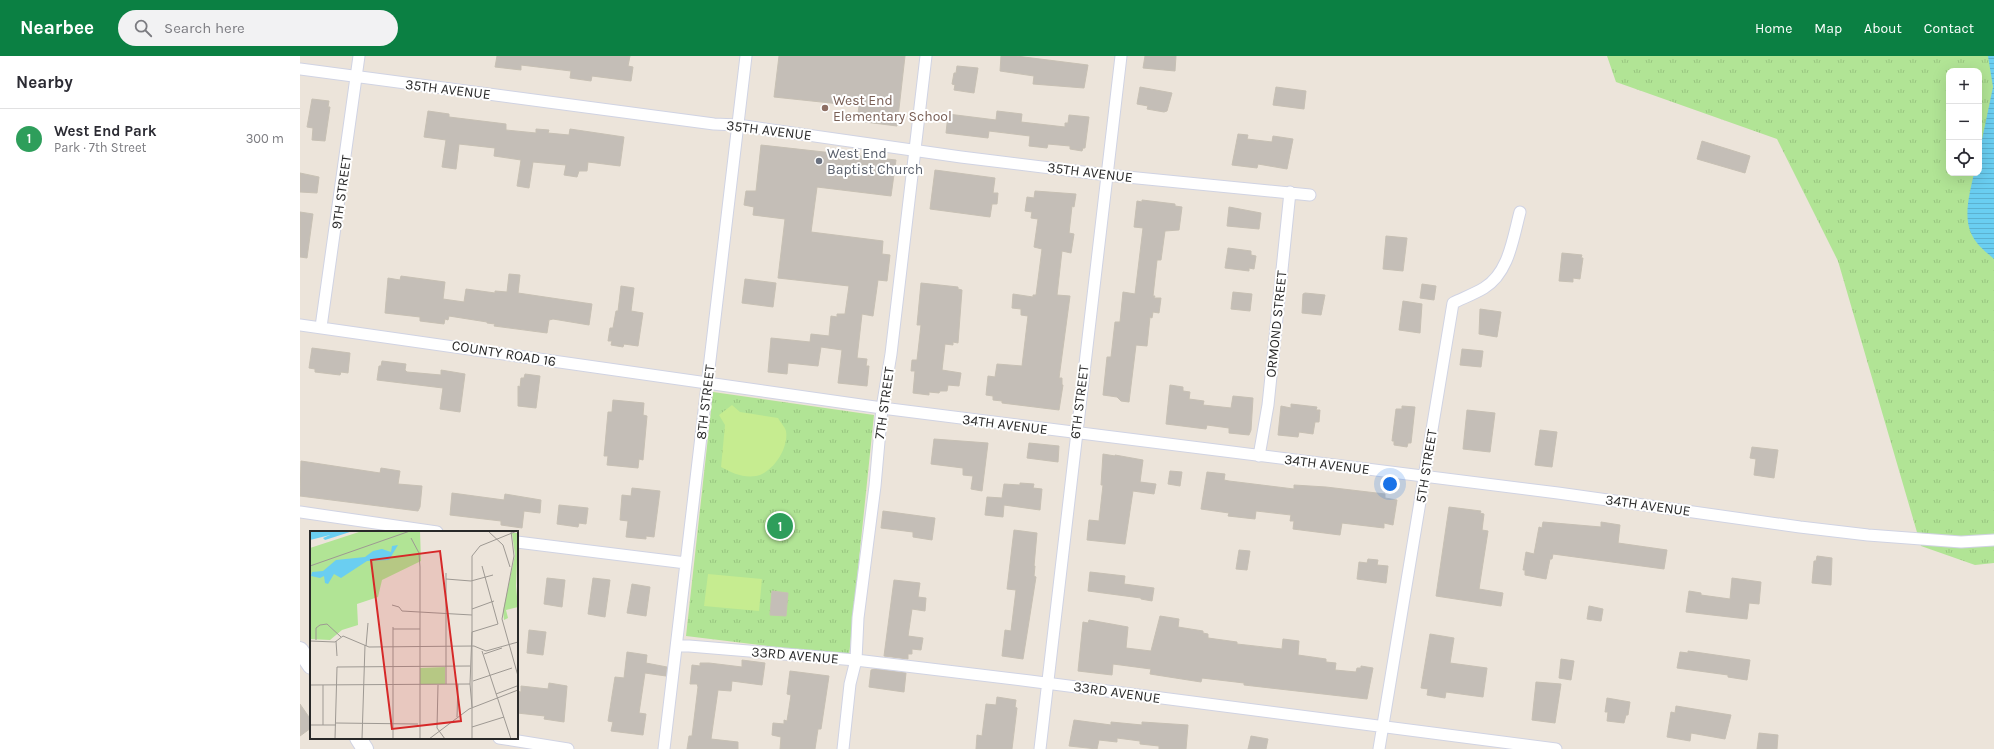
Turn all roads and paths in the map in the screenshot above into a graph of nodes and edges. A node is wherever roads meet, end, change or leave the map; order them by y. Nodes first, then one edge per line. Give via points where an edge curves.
1 (359, 56) edge
2 (746, 56) edge
3 (926, 56) edge
4 (1121, 56) edge
5 (300, 69) edge
6 (355, 78) junction
7 (738, 125) junction
8 (915, 150) junction
9 (1107, 175) junction
10 (1290, 192) junction
11 (1310, 195) dead end
12 (1520, 212) dead end
13 (300, 325) edge
14 (321, 327) junction
15 (708, 383) junction
16 (882, 408) junction
17 (1076, 432) junction
18 (1259, 456) junction
19 (1424, 476) junction
20 (300, 512) edge
21 (429, 531) edge
22 (1994, 540) edge
23 (518, 542) edge
24 (686, 563) junction
25 (677, 646) junction
26 (300, 650) edge
27 (856, 660) junction
28 (310, 665) edge
29 (1046, 683) junction
30 (1383, 727) junction
31 (359, 739) edge
32 (505, 739) edge
33 (365, 749) edge
34 (568, 749) edge
35 (664, 749) edge
36 (843, 749) edge
37 (1040, 749) edge
38 (1379, 749) edge
39 (1556, 749) edge

1 - 6 street, 9TH STREET
2 - 7 street, 8TH STREET
3 - 8 street, 7TH STREET
4 - 9 street, 6TH STREET
5 - 6 street, 35TH AVENUE
6 - 7 street, 35TH AVENUE
6 - 14 street, 9TH STREET
7 - 8 street, 35TH AVENUE
7 - 15 street, 8TH STREET
8 - 9 street, 35TH AVENUE
8 - 16 street, 7TH STREET via 891,354
9 - 10 street, 35TH AVENUE
9 - 17 street, 6TH STREET
10 - 11 street, 35TH AVENUE
10 - 18 street, ORMOND STREET via 1268,405
12 - 19 street, 5TH STREET via 1507,258 1496,278 1484,288 1453,303
13 - 14 street, COUNTY ROAD 16
14 - 15 street, COUNTY ROAD 16
15 - 16 street, 34TH AVENUE
15 - 24 street, 8TH STREET
16 - 17 street, 34TH AVENUE
16 - 27 street, 7TH STREET via 858,618
17 - 18 street, 34TH AVENUE
17 - 29 street, 6TH STREET
18 - 19 street, 34TH AVENUE
19 - 22 street, 34TH AVENUE via 1868,535 1961,542
19 - 30 street, 5TH STREET
20 - 21 street
23 - 24 street
24 - 25 street, 8TH STREET
25 - 27 street, 33RD AVENUE
25 - 35 street, 8TH STREET
26 - 28 main road
27 - 29 street, 33RD AVENUE
27 - 36 street, 7TH STREET via 850,684
29 - 30 street, 33RD AVENUE
29 - 37 street, 6TH STREET
30 - 38 street, 5TH STREET
30 - 39 street, 33RD AVENUE
31 - 33 main road
32 - 34 street

